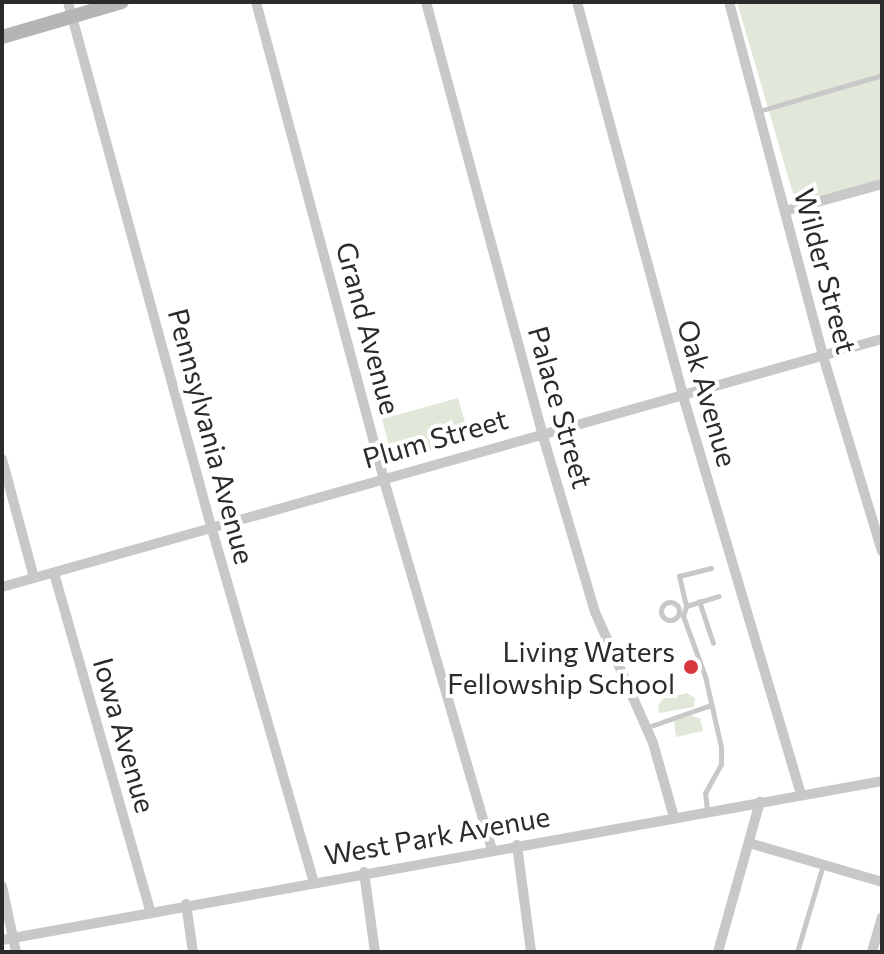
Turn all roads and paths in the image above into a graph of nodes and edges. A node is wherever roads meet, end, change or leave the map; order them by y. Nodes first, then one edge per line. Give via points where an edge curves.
1 (122, 2) edge
2 (256, 2) edge
3 (426, 2) edge
4 (577, 2) edge
5 (729, 2) edge
6 (70, 9) edge
7 (2, 37) edge
8 (882, 75) edge
9 (759, 111) junction
10 (882, 184) edge
11 (785, 211) junction
12 (882, 339) edge
13 (823, 356) junction
14 (683, 396) junction
15 (542, 433) junction
16 (2, 459) edge
17 (383, 477) junction
18 (882, 508) edge
19 (870, 511) junction
20 (211, 526) junction
21 (882, 551) edge
22 (711, 568) dead end
23 (54, 573) junction
24 (34, 578) junction
25 (2, 587) edge
26 (718, 596) dead end
27 (699, 601) junction
28 (686, 606) junction
29 (713, 643) dead end
30 (711, 705) junction
31 (647, 727) junction
32 (882, 781) edge
33 (801, 795) junction
34 (760, 802) junction
35 (707, 811) junction
36 (674, 817) junction
37 (749, 843) junction
38 (517, 845) junction
39 (492, 850) junction
40 (823, 865) junction
41 (364, 872) junction
42 (314, 882) junction
43 (882, 882) edge
44 (2, 886) edge
45 (186, 904) junction
46 (150, 911) junction
47 (882, 917) edge
48 (880, 936) edge
49 (14, 938) junction
50 (2, 940) edge
51 (16, 952) edge
52 (193, 952) edge
53 (375, 952) edge
54 (531, 952) edge
55 (718, 952) edge
56 (797, 952) edge
57 (872, 952) edge

1 - 6 main road
2 - 17 street, Grand Avenue
3 - 15 street, Palace Street
4 - 14 street, Oak Avenue
5 - 9 street, Wilder Street
6 - 7 main road
6 - 20 street, Pennsylvania Avenue
8 - 9 lane
9 - 11 street, Wilder Street
10 - 11 street
11 - 13 street, Wilder Street
12 - 13 street, Plum Street
13 - 14 street, Plum Street
13 - 19 street, Wilder Street
14 - 15 street, Plum Street
14 - 33 street, Oak Avenue
15 - 17 street, Plum Street
15 - 31 street, Palace Street via 601,627
16 - 24 street
17 - 20 street, Plum Street
17 - 39 street, Grand Avenue
18 - 19 street
19 - 21 street, Wilder Street
20 - 23 street, Plum Street
20 - 42 street, Pennsylvania Avenue
22 - 28 lane via 679,576
23 - 24 street, Plum Street
23 - 46 street, Iowa Avenue
24 - 25 street, Plum Street
26 - 27 lane
27 - 28 lane
27 - 29 lane
28 - 30 lane via 681,614
30 - 31 lane
30 - 35 lane via 721,764 705,793
31 - 36 street, Palace Street
32 - 33 street, West Park Avenue
33 - 34 street, West Park Avenue
34 - 35 street, West Park Avenue
34 - 37 street
35 - 36 street, West Park Avenue
36 - 38 street, West Park Avenue
37 - 40 street
37 - 55 street
38 - 39 street, West Park Avenue
38 - 54 street
39 - 41 street, West Park Avenue
40 - 43 street
40 - 56 lane
41 - 42 street, West Park Avenue
41 - 53 street
42 - 45 street, West Park Avenue
44 - 49 street
45 - 46 street, West Park Avenue
45 - 52 street
46 - 49 street, West Park Avenue
47 - 48 street
48 - 57 street
49 - 50 street, West Park Avenue
49 - 51 street

